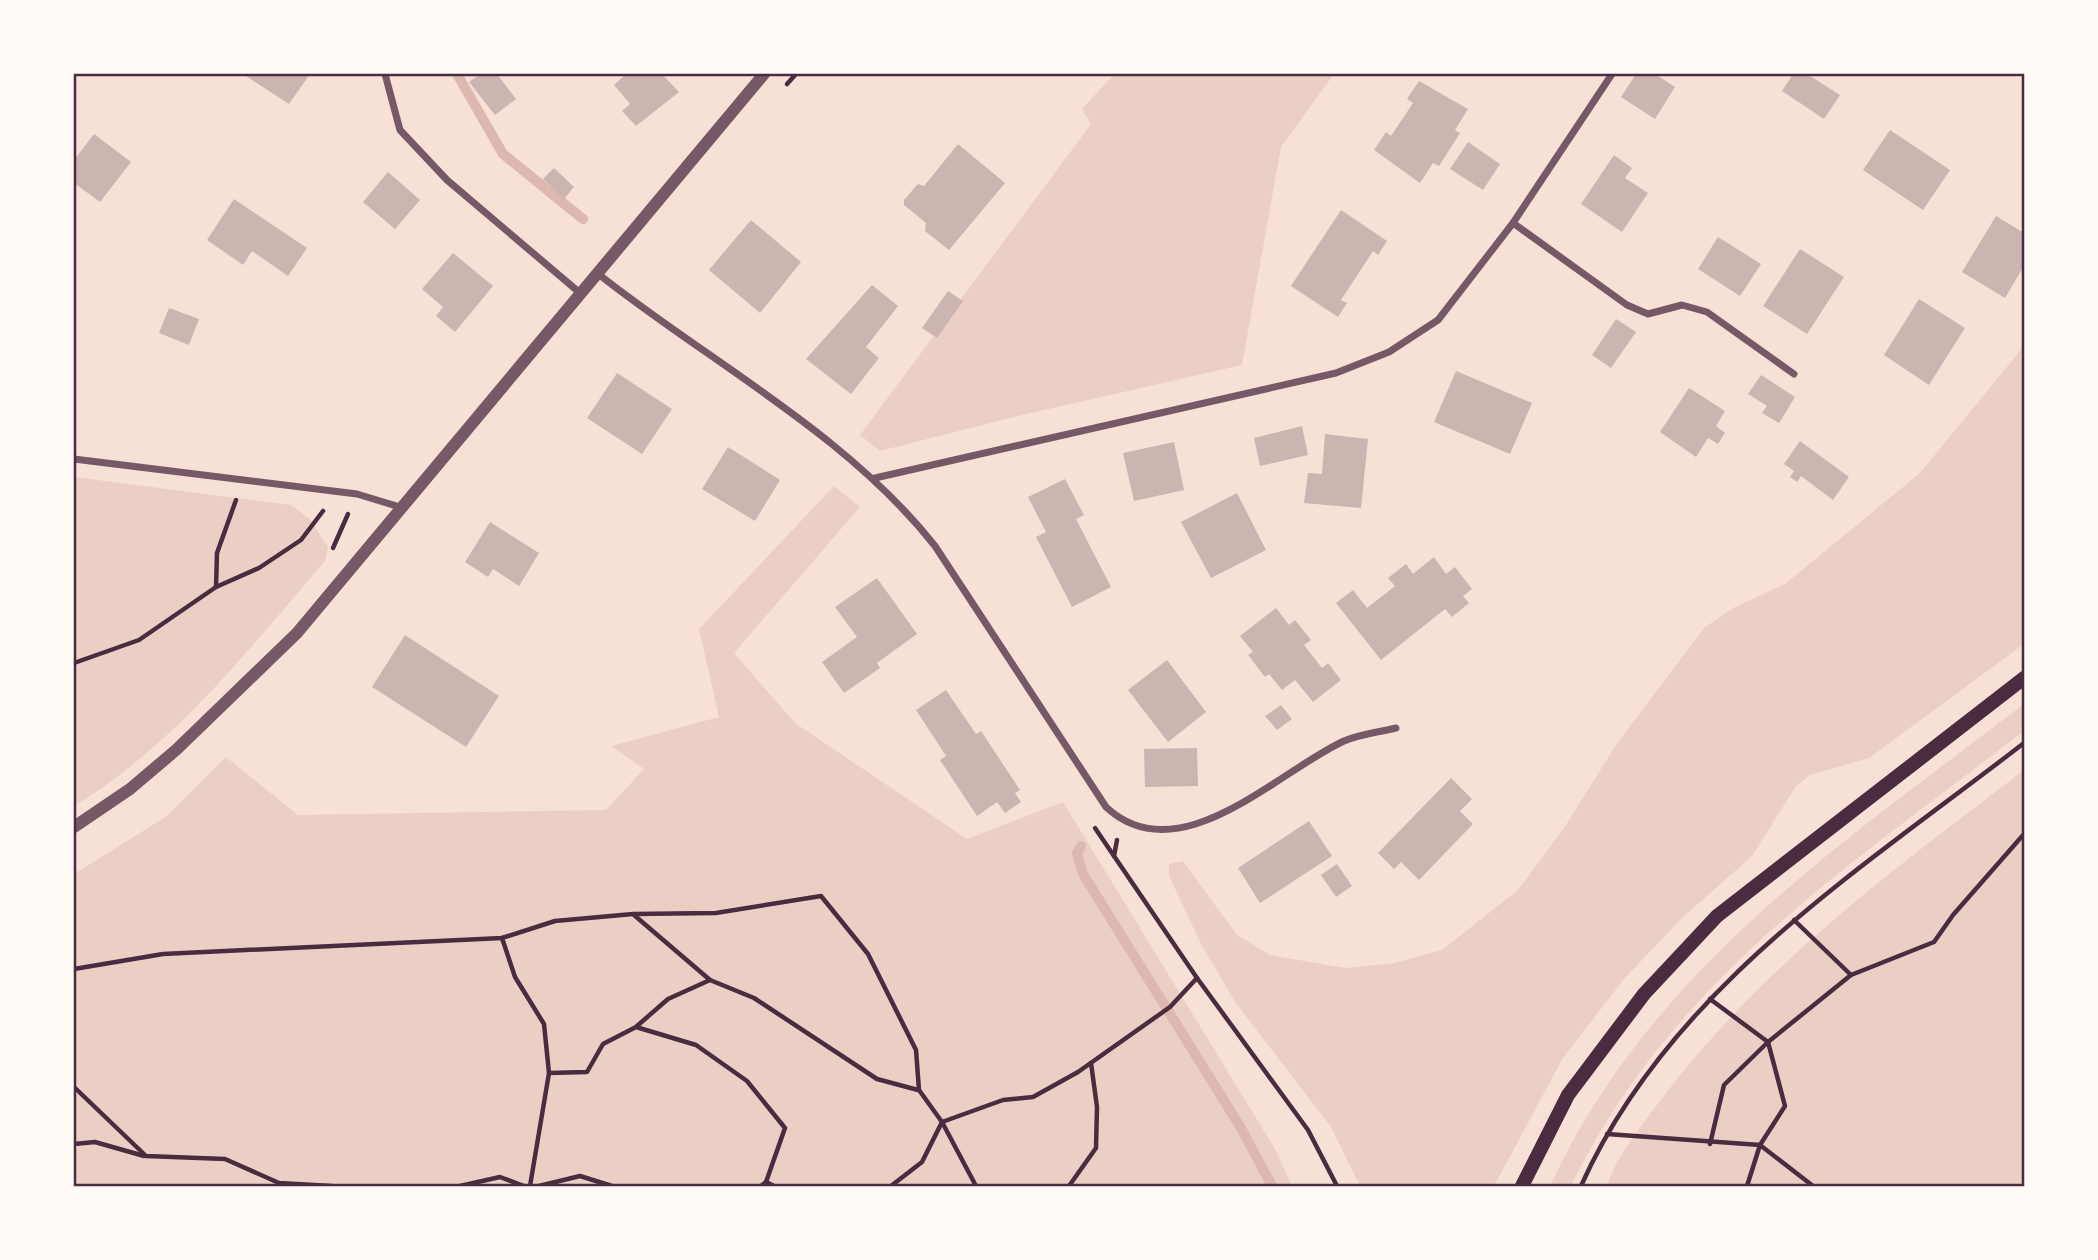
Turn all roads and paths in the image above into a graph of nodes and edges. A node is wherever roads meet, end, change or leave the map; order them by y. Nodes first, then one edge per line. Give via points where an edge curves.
1 (385, 74) edge
2 (764, 74) edge
3 (1612, 74) edge
4 (1513, 223) junction
5 (597, 273) junction
6 (580, 293) junction
7 (1794, 374) dead end
8 (74, 459) edge
9 (874, 478) junction
10 (245, 481) junction
11 (337, 492) junction
12 (357, 494) junction
13 (400, 507) junction
14 (331, 552) dead end
15 (216, 587) junction
16 (74, 663) edge
17 (2025, 678) edge
18 (1396, 728) dead end
19 (2025, 743) edge
20 (1091, 821) dead end
21 (1121, 821) junction
22 (74, 827) edge
23 (2025, 834) edge
24 (1114, 856) junction
25 (633, 914) junction
26 (1794, 920) junction
27 (502, 938) junction
28 (74, 969) edge
29 (1851, 975) junction
30 (1196, 978) junction
31 (710, 980) junction
32 (1710, 999) junction
33 (636, 1027) junction
34 (1768, 1042) junction
35 (1091, 1063) junction
36 (549, 1073) junction
37 (74, 1087) edge
38 (919, 1090) junction
39 (942, 1122) junction
40 (1607, 1134) junction
41 (1710, 1143) junction
42 (74, 1144) edge
43 (1760, 1145) junction
44 (146, 1156) junction
45 (766, 1182) junction
46 (279, 1185) edge
47 (332, 1186) edge
48 (460, 1186) edge
49 (524, 1186) edge
50 (530, 1186) edge
51 (539, 1186) edge
52 (612, 1186) edge
53 (761, 1186) edge
54 (774, 1186) edge
55 (891, 1186) edge
56 (976, 1186) edge
57 (1069, 1186) edge
58 (1337, 1186) edge
59 (1522, 1186) edge
60 (1581, 1186) edge
61 (1747, 1186) edge
62 (1813, 1186) edge

1 - 6 street via 400,130 447,180
2 - 5 street
3 - 4 street
4 - 7 street via 1627,305 1648,314 1682,305 1707,312
4 - 9 street via 1438,320 1389,352 1336,373
5 - 6 street
5 - 9 street
6 - 13 street
8 - 10 street
9 - 21 street via 935,546 1106,807
10 - 11 street
10 - 15 path via 217,553
11 - 12 street
11 - 15 path via 301,540 259,568
12 - 13 street
12 - 14 path
13 - 22 street via 281,649 176,750
15 - 16 path via 139,640
17 - 59 main road via 1717,916 1644,994 1568,1095
18 - 21 street via 1345,740 1244,804 1204,820 1160,832
19 - 26 path
20 - 24 path
21 - 24 path
23 - 29 path via 1934,942
24 - 30 path
25 - 27 path via 555,921
25 - 31 path
25 - 38 path via 716,913 821,896 868,954 916,1050
26 - 29 path
26 - 32 path
27 - 28 path via 163,954
27 - 36 path via 515,977 544,1024
29 - 34 path
30 - 35 path via 1170,1007
30 - 58 path via 1308,1130
31 - 33 path via 668,999
31 - 38 path via 754,998 877,1079
32 - 34 path
32 - 40 path via 1674,1037
33 - 36 path via 603,1044 587,1072
33 - 45 path via 696,1045 747,1081 785,1128
34 - 41 path via 1724,1086
34 - 43 path via 1785,1106
35 - 39 path via 1033,1097 1003,1100
35 - 57 path via 1096,1148
36 - 50 path
37 - 44 path
38 - 39 path
39 - 55 path via 922,1162
39 - 56 path
40 - 41 path
40 - 60 path
41 - 43 path
42 - 44 path via 95,1142
43 - 61 path
43 - 62 path
44 - 46 path via 225,1159
45 - 53 path
45 - 54 path
46 - 47 path
48 - 49 path via 500,1177
51 - 52 path via 580,1176

